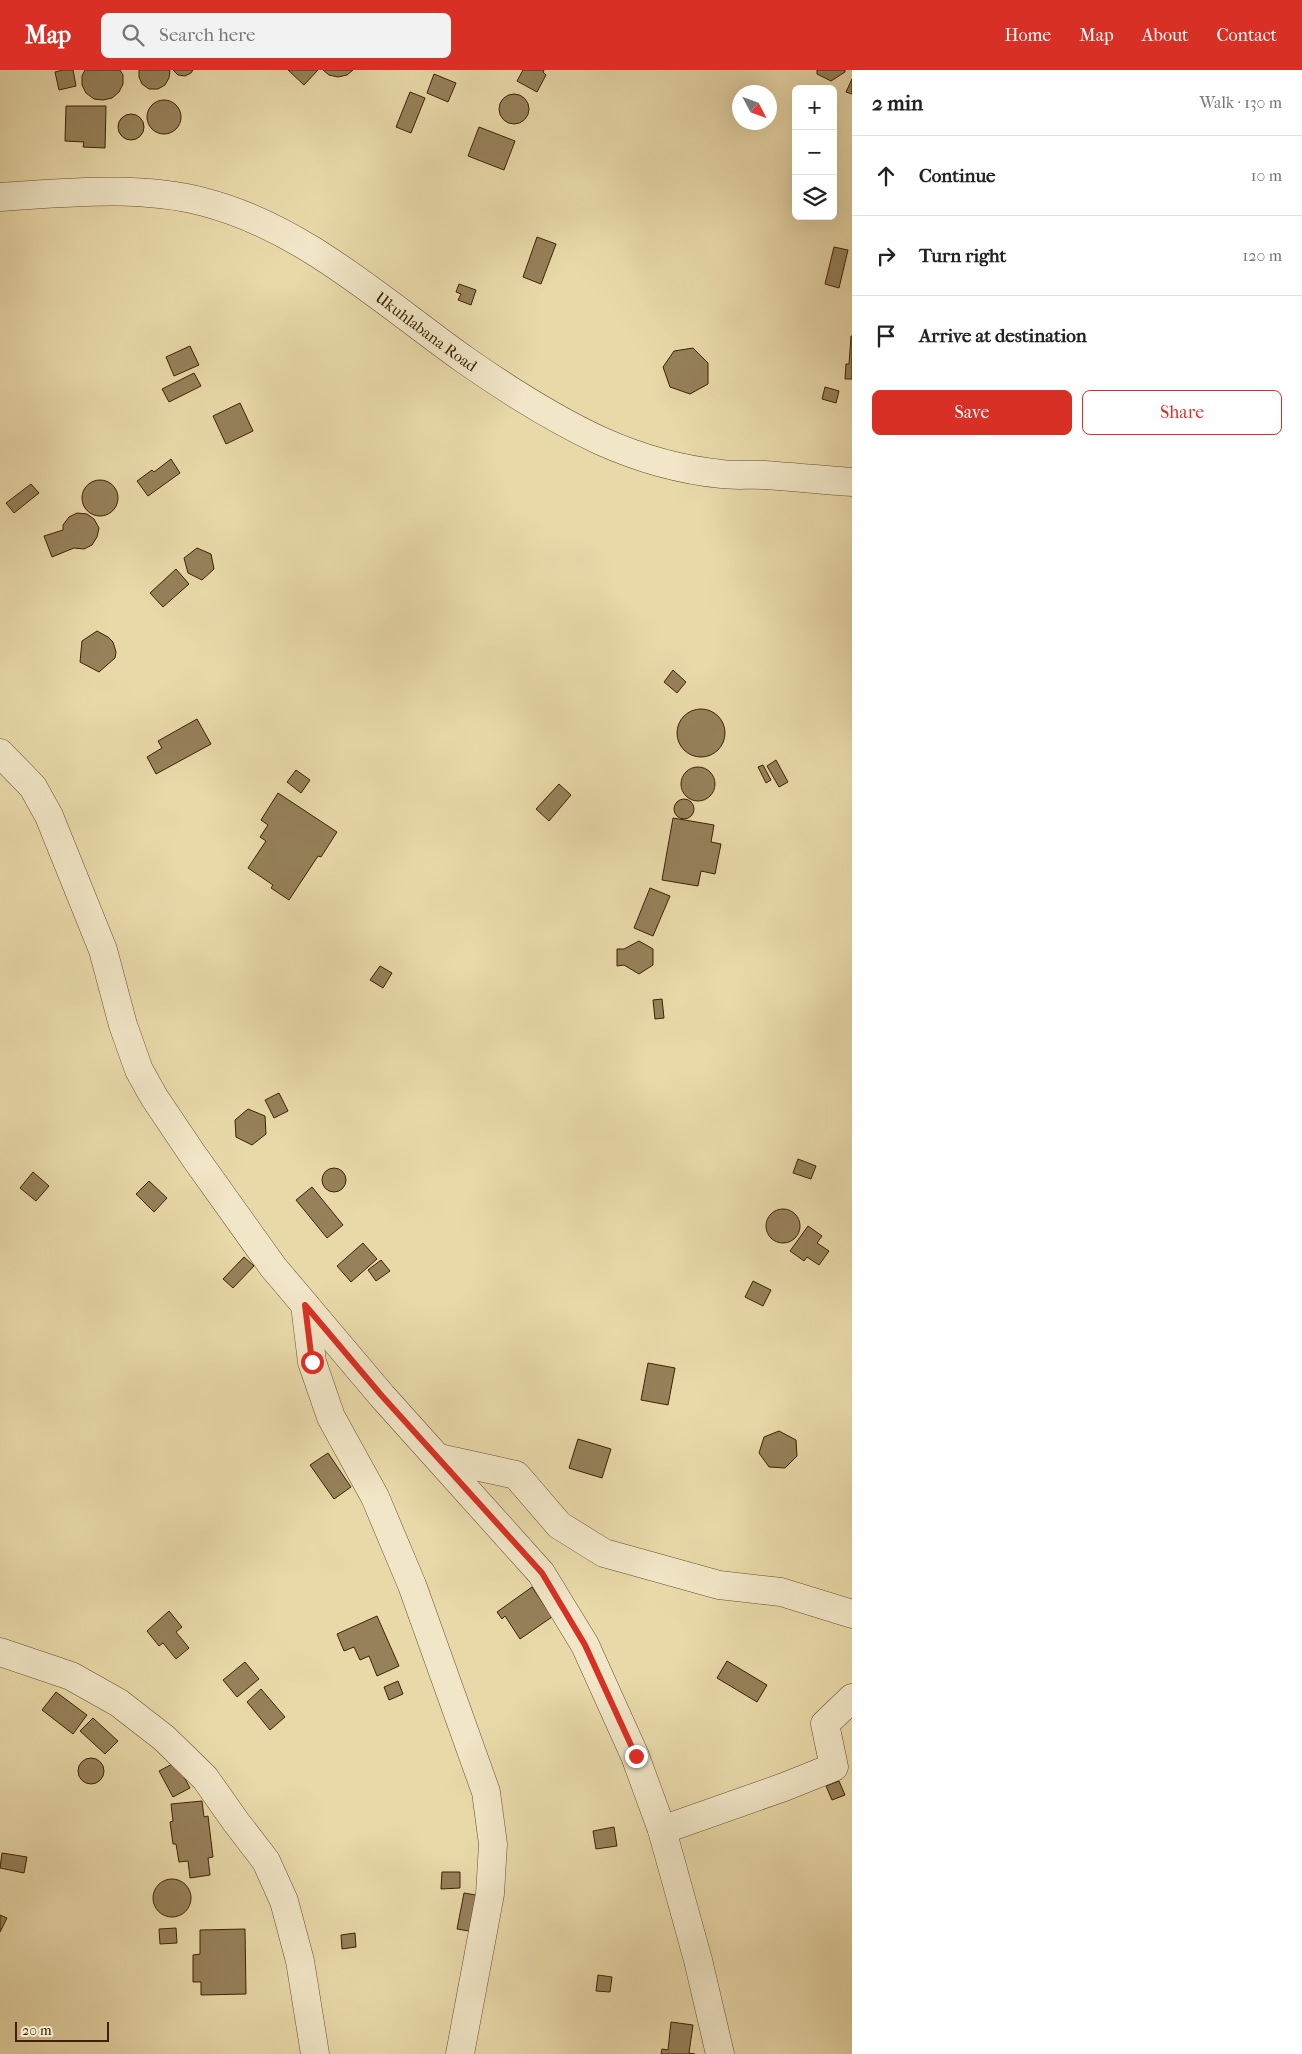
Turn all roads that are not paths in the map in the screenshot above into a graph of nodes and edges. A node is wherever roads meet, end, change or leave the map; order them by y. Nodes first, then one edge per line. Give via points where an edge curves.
1 (0, 197) edge
2 (852, 482) edge
3 (3, 762) edge
4 (305, 1305) junction
5 (439, 1458) junction
6 (852, 1614) edge
7 (0, 1652) edge
8 (852, 1698) edge
9 (662, 1830) junction
10 (315, 2054) edge
11 (460, 2054) edge
12 (720, 2054) edge

1 - 2 street, Ukuhlabana Road via 88,192 161,195 204,202 256,221 304,246 534,406 602,441 675,466 722,474
3 - 4 street via 33,786 49,816 103,950 123,1025 154,1098 273,1266
4 - 5 street
4 - 11 street via 312,1362 331,1417 375,1498 412,1585 486,1792 493,1844 490,1894
5 - 6 street via 516,1476 559,1524 604,1553 719,1585 781,1592
5 - 9 street via 542,1573 585,1645 636,1756
7 - 10 street via 71,1676 119,1703 164,1738 205,1778 266,1861 284,1901 300,1961
8 - 9 street via 825,1724 834,1767 784,1788
9 - 12 street

